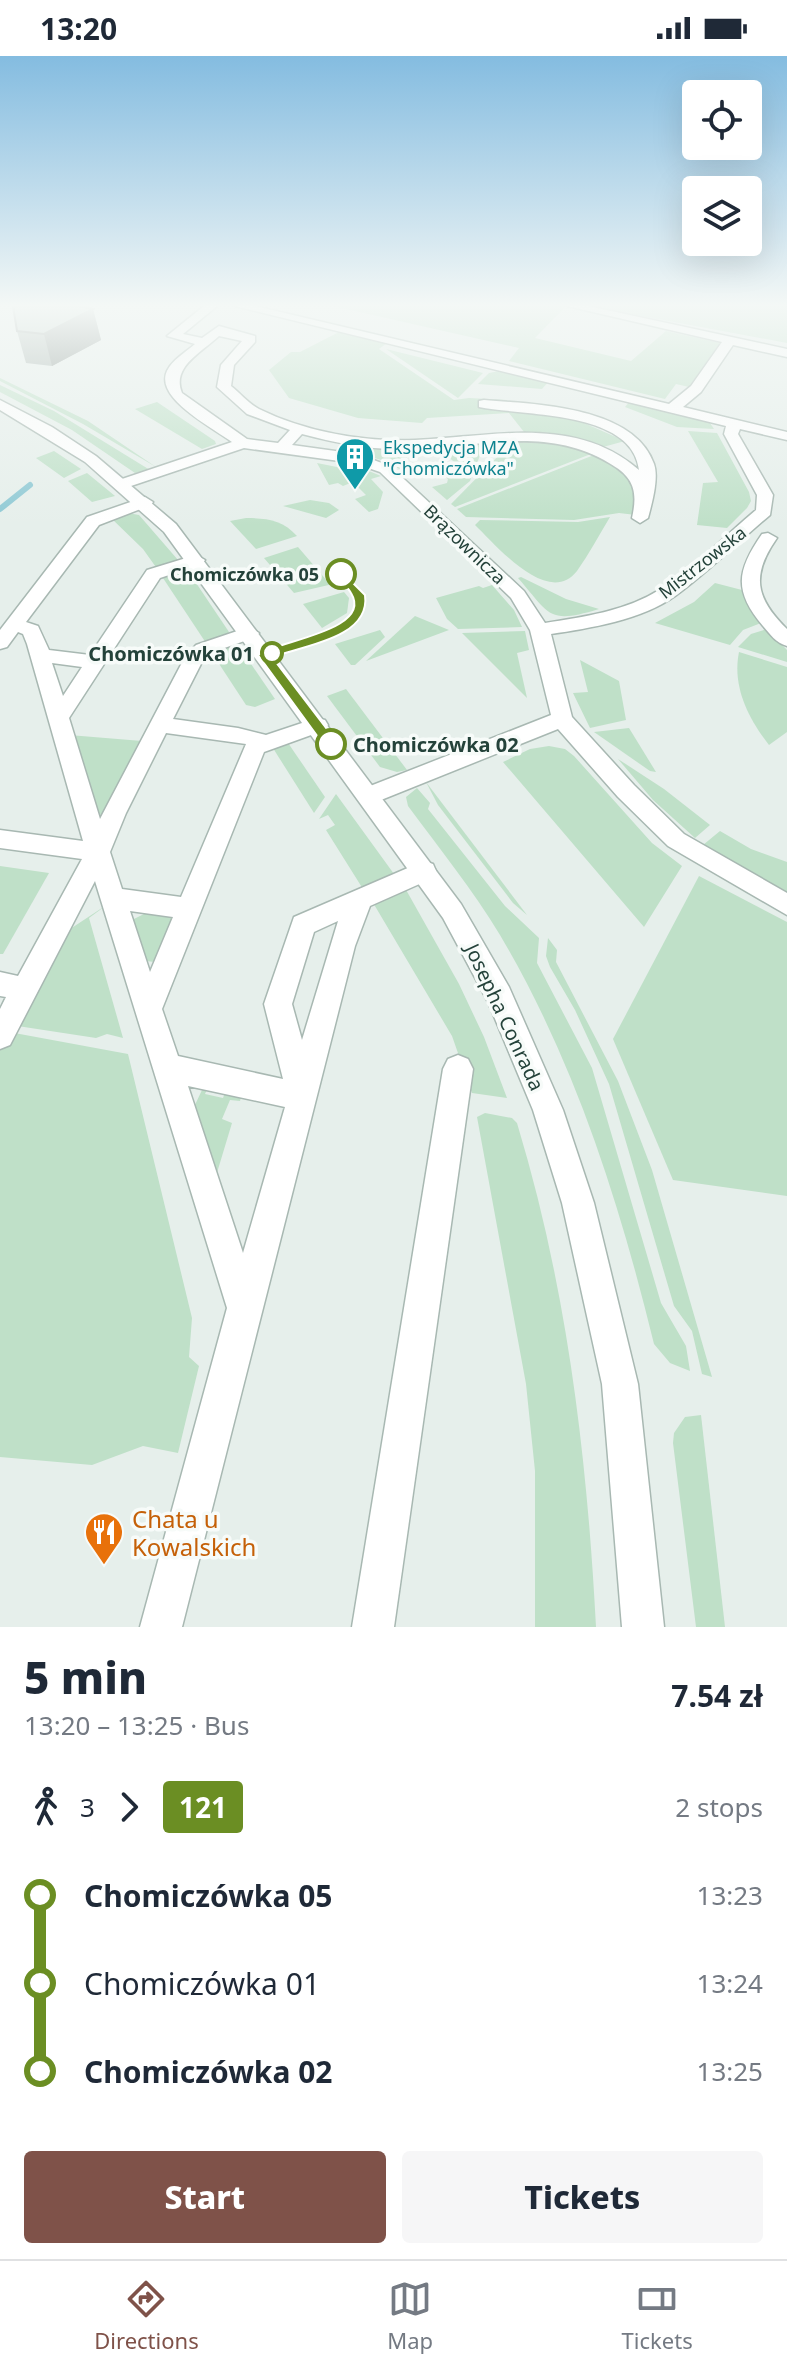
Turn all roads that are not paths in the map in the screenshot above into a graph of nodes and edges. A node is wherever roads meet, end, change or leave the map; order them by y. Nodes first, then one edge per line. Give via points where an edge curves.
1 (172, 379) edge
2 (223, 379) edge
3 (554, 379) edge
4 (703, 379) edge
5 (241, 403) junction
6 (0, 404) edge
7 (484, 404) dead end
8 (674, 407) junction
9 (540, 409) junction
10 (207, 417) junction
11 (734, 422) junction
12 (299, 429) junction
13 (520, 434) junction
14 (787, 436) edge
15 (243, 443) junction
16 (283, 447) junction
17 (125, 483) junction
18 (645, 493) junction
19 (145, 502) junction
20 (640, 518) dead end
21 (741, 531) junction
22 (768, 538) junction
23 (787, 543) edge
24 (196, 560) junction
25 (540, 630) junction
26 (249, 633) junction
27 (7, 634) edge
28 (787, 640) edge
29 (39, 655) junction
30 (96, 662) junction
31 (58, 719) junction
32 (562, 719) junction
33 (161, 725) junction
34 (317, 725) junction
35 (265, 742) junction
36 (368, 796) junction
37 (0, 839) edge
38 (98, 852) junction
39 (424, 871) junction
40 (361, 897) junction
41 (114, 898) junction
42 (787, 905) edge
43 (189, 909) junction
44 (13, 986) edge
45 (149, 1007) junction
46 (0, 1036) edge
47 (168, 1068) junction
48 (458, 1069) dead end
49 (303, 1097) junction
50 (244, 1308) junction
51 (161, 1627) edge
52 (373, 1627) edge
53 (643, 1627) edge

1 - 10 street via 176,395
2 - 5 street
3 - 8 street
4 - 8 street
5 - 10 street
5 - 12 street
6 - 17 street, Josepha Conrada via 66,440
7 - 9 street
8 - 11 street
9 - 13 street
9 - 18 street via 600,422 641,448 649,464
10 - 15 street
11 - 14 street
11 - 21 street, Mistrzowska via 731,434 767,503
12 - 13 street via 344,441 399,445
12 - 16 street
13 - 18 street via 568,441 618,460
15 - 16 street, Brązownicza
15 - 17 street, Brązownicza
16 - 25 street, Brązownicza via 385,469 518,595
17 - 19 street, Josepha Conrada
18 - 20 street
19 - 24 street, Josepha Conrada
19 - 27 street via 93,521
21 - 22 street
21 - 25 street, Mistrzowska via 648,603 591,622
22 - 23 street
22 - 28 street via 749,570 749,588 760,610
24 - 26 street, Josepha Conrada
24 - 30 street via 153,574
25 - 32 street, Brązownicza
26 - 33 street via 203,649 195,657
26 - 34 street, Josepha Conrada
27 - 29 street via 31,630
29 - 30 street
29 - 31 street
30 - 31 street
31 - 38 street
32 - 36 street
32 - 42 street, Brązownicza via 676,840
33 - 35 street
33 - 38 street
34 - 35 street
34 - 36 street, Josepha Conrada
35 - 43 street via 255,747
36 - 39 street, Josepha Conrada
37 - 38 street
38 - 41 street
38 - 44 street
39 - 40 street
39 - 53 street, Josepha Conrada via 499,996 548,1110 578,1203 620,1384
40 - 49 street via 324,1005
40 - 49 street via 303,925 278,1004
41 - 43 street
41 - 45 street
43 - 45 street
44 - 46 street
45 - 47 street
47 - 49 street
47 - 50 street
48 - 52 street
49 - 50 street
50 - 51 street

